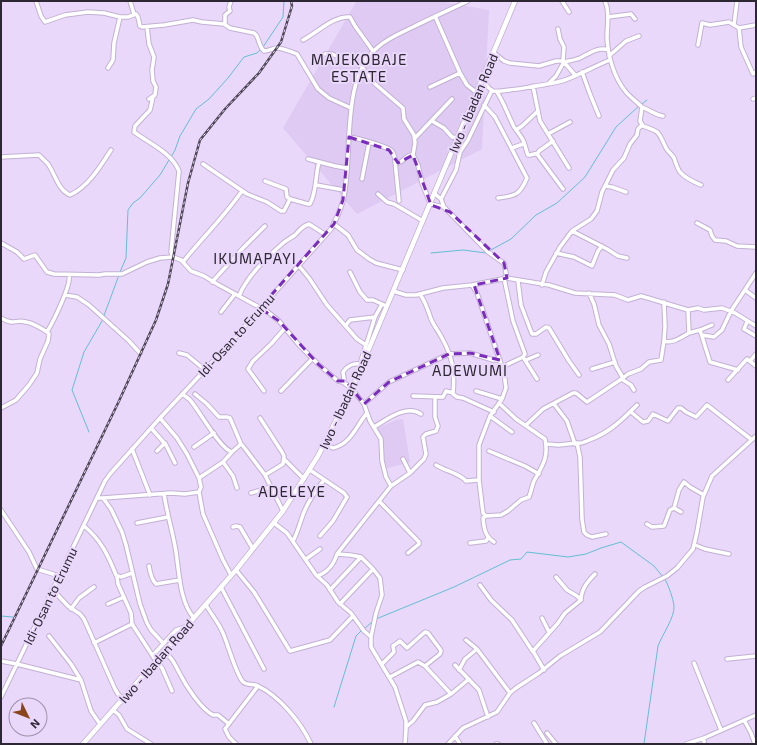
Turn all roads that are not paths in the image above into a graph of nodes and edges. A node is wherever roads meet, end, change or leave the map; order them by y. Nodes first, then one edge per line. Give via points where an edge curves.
1 (36, 1) edge
2 (130, 1) edge
3 (231, 1) edge
4 (454, 1) edge
5 (468, 1) edge
6 (515, 1) edge
7 (562, 1) edge
8 (606, 1) edge
9 (737, 1) edge
10 (457, 6) junction
11 (569, 12) dead end
12 (134, 14) junction
13 (435, 16) junction
14 (120, 17) junction
15 (608, 17) junction
16 (635, 19) dead end
17 (225, 24) junction
18 (734, 25) junction
19 (756, 25) edge
20 (147, 27) junction
21 (739, 28) junction
22 (558, 30) dead end
23 (639, 36) dead end
24 (303, 40) dead end
25 (698, 45) dead end
26 (607, 48) junction
27 (373, 51) junction
28 (494, 53) junction
29 (325, 54) dead end
30 (367, 59) junction
31 (610, 59) junction
32 (563, 62) junction
33 (362, 67) junction
34 (108, 68) dead end
35 (582, 72) junction
36 (756, 72) edge
37 (460, 74) junction
38 (575, 75) junction
39 (482, 79) junction
40 (549, 83) junction
41 (534, 86) junction
42 (430, 87) dead end
43 (492, 90) junction
44 (477, 92) junction
45 (498, 92) junction
46 (153, 97) junction
47 (149, 99) dead end
48 (452, 99) dead end
49 (484, 105) junction
50 (642, 107) junction
51 (351, 108) junction
52 (538, 111) junction
53 (599, 116) dead end
54 (664, 116) dead end
55 (432, 122) junction
56 (570, 122) dead end
57 (643, 126) junction
58 (516, 130) junction
59 (548, 134) junction
60 (349, 137) junction
61 (415, 138) junction
62 (458, 138) junction
63 (553, 140) junction
64 (369, 142) junction
65 (523, 144) junction
66 (512, 148) junction
67 (111, 150) dead end
68 (538, 153) junction
69 (413, 154) junction
70 (1, 157) edge
71 (308, 159) dead end
72 (395, 161) junction
73 (319, 162) junction
74 (203, 164) dead end
75 (346, 168) junction
76 (569, 168) dead end
77 (362, 179) dead end
78 (265, 182) dead end
79 (316, 185) junction
80 (701, 185) dead end
81 (605, 186) junction
82 (563, 189) dead end
83 (344, 190) junction
84 (242, 191) junction
85 (626, 192) dead end
86 (378, 194) dead end
87 (435, 194) junction
88 (498, 198) dead end
89 (290, 199) junction
90 (441, 199) junction
91 (399, 201) dead end
92 (430, 204) junction
93 (444, 207) junction
94 (423, 222) junction
95 (697, 223) dead end
96 (334, 224) junction
97 (265, 226) dead end
98 (572, 231) junction
99 (326, 234) junction
100 (1, 243) edge
101 (602, 246) junction
102 (756, 247) edge
103 (556, 253) junction
104 (173, 257) junction
105 (627, 258) dead end
106 (182, 262) junction
107 (299, 266) junction
108 (403, 270) junction
109 (350, 272) dead end
110 (756, 273) edge
111 (70, 275) junction
112 (505, 278) junction
113 (518, 281) junction
114 (212, 282) junction
115 (472, 285) junction
116 (542, 285) junction
117 (745, 290) junction
118 (393, 292) junction
119 (589, 293) junction
120 (235, 294) junction
121 (420, 294) junction
122 (66, 295) junction
123 (239, 296) junction
124 (756, 298) edge
125 (664, 302) junction
126 (385, 305) junction
127 (260, 308) junction
128 (688, 310) junction
129 (731, 311) junction
130 (221, 312) dead end
131 (375, 317) junction
132 (1, 318) edge
133 (747, 322) junction
134 (712, 324) dead end
135 (346, 325) junction
136 (756, 326) edge
137 (285, 328) junction
138 (700, 330) junction
139 (47, 332) junction
140 (689, 333) junction
141 (702, 335) junction
142 (756, 336) edge
143 (664, 341) junction
144 (366, 345) junction
145 (179, 353) dead end
146 (140, 354) dead end
147 (449, 354) junction
148 (756, 354) edge
149 (538, 355) dead end
150 (312, 359) junction
151 (524, 359) junction
152 (500, 360) junction
153 (750, 361) junction
154 (616, 362) junction
155 (362, 364) junction
156 (756, 366) edge
157 (502, 367) junction
158 (592, 369) dead end
159 (205, 370) junction
160 (738, 370) junction
161 (579, 374) dead end
162 (623, 378) junction
163 (537, 379) dead end
164 (728, 380) dead end
165 (343, 382) junction
166 (352, 389) junction
167 (634, 390) dead end
168 (264, 391) dead end
169 (281, 391) dead end
170 (476, 391) dead end
171 (453, 393) junction
172 (182, 394) junction
173 (195, 394) dead end
174 (349, 395) junction
175 (358, 396) junction
176 (413, 396) dead end
177 (436, 396) junction
178 (502, 399) junction
179 (499, 403) junction
180 (364, 404) junction
181 (554, 404) junction
182 (637, 406) dead end
183 (1, 408) edge
184 (494, 412) junction
185 (631, 412) junction
186 (367, 413) junction
187 (420, 414) dead end
188 (490, 416) junction
189 (160, 418) junction
190 (260, 418) dead end
191 (526, 425) junction
192 (374, 427) junction
193 (151, 428) junction
194 (512, 432) dead end
195 (214, 433) junction
196 (756, 436) edge
197 (752, 440) junction
198 (165, 443) junction
199 (576, 443) junction
200 (241, 444) junction
201 (324, 444) junction
202 (546, 444) junction
203 (194, 447) dead end
204 (132, 449) junction
205 (489, 451) dead end
206 (157, 452) dead end
207 (232, 452) junction
208 (284, 459) junction
209 (403, 459) dead end
210 (223, 462) junction
211 (175, 463) dead end
212 (436, 465) dead end
213 (310, 470) junction
214 (410, 473) junction
215 (539, 474) junction
216 (265, 476) junction
217 (199, 478) junction
218 (304, 478) junction
219 (324, 480) junction
220 (479, 480) junction
221 (391, 486) junction
222 (271, 487) junction
223 (237, 488) dead end
224 (199, 492) junction
225 (251, 493) dead end
226 (164, 494) junction
227 (150, 495) junction
228 (704, 495) junction
229 (97, 498) junction
230 (103, 498) junction
231 (379, 501) junction
232 (674, 508) junction
233 (1, 510) edge
234 (283, 511) junction
235 (681, 512) dead end
236 (486, 516) junction
237 (168, 517) junction
238 (136, 523) dead end
239 (274, 523) junction
240 (647, 524) dead end
241 (84, 526) junction
242 (233, 528) dead end
243 (606, 534) dead end
244 (320, 536) dead end
245 (488, 538) junction
246 (293, 541) junction
247 (494, 542) dead end
248 (470, 543) dead end
249 (695, 545) junction
250 (253, 549) junction
251 (320, 549) dead end
252 (408, 553) dead end
253 (337, 554) junction
254 (729, 554) dead end
255 (360, 557) junction
256 (306, 559) junction
257 (149, 566) dead end
258 (373, 569) junction
259 (236, 570) junction
260 (132, 573) junction
261 (595, 574) dead end
262 (231, 575) junction
263 (59, 576) junction
264 (317, 576) junction
265 (117, 577) junction
266 (556, 577) dead end
267 (180, 580) junction
268 (480, 584) dead end
269 (94, 587) dead end
270 (221, 587) junction
271 (52, 590) junction
272 (330, 590) junction
273 (124, 597) junction
274 (581, 600) junction
275 (108, 604) dead end
276 (340, 604) junction
277 (206, 605) junction
278 (71, 608) junction
279 (353, 616) junction
280 (194, 618) junction
281 (542, 618) dead end
282 (132, 624) junction
283 (185, 627) junction
284 (549, 632) junction
285 (49, 636) dead end
286 (371, 637) junction
287 (466, 640) dead end
288 (94, 643) junction
289 (163, 644) junction
290 (477, 649) junction
291 (164, 652) junction
292 (153, 655) junction
293 (756, 656) edge
294 (727, 659) dead end
295 (1, 661) edge
296 (156, 661) junction
297 (694, 663) dead end
298 (17, 664) junction
299 (382, 664) junction
300 (455, 665) dead end
301 (425, 666) junction
302 (264, 669) dead end
303 (459, 670) junction
304 (544, 670) junction
305 (390, 676) junction
306 (469, 679) junction
307 (81, 680) junction
308 (258, 686) junction
309 (172, 690) dead end
310 (510, 693) junction
311 (451, 694) junction
312 (1, 697) edge
313 (123, 699) junction
314 (113, 710) junction
315 (756, 715) edge
316 (488, 717) junction
317 (744, 720) junction
318 (534, 723) dead end
319 (100, 724) junction
320 (229, 724) junction
321 (406, 727) junction
322 (721, 730) junction
323 (547, 733) dead end
324 (455, 736) junction
325 (704, 738) junction
326 (83, 744) edge
327 (151, 744) edge
328 (236, 744) edge
329 (311, 744) edge
330 (405, 744) edge
331 (448, 744) edge
332 (460, 744) edge
333 (547, 744) edge
334 (556, 744) edge
335 (686, 744) edge
336 (704, 744) edge
337 (755, 744) edge

1 - 14 street via 45,22 65,15 88,12
2 - 12 street
3 - 17 street via 230,11 225,15
4 - 10 street
5 - 10 street, Idi-Osan to Erumu
6 - 28 main road, Iwo - Ibadan Road
7 - 11 street
8 - 15 street
9 - 18 street
10 - 13 street, Idi-Osan to Erumu
12 - 14 street
12 - 20 street via 138,15 141,27
13 - 27 street, Idi-Osan to Erumu via 389,38
13 - 37 street
14 - 34 street via 113,60
15 - 16 street via 631,14
15 - 26 street
17 - 20 street via 193,20
17 - 51 street via 230,28 256,34 258,44 264,51 281,48 297,54 318,89 329,98
18 - 21 street
18 - 25 street via 729,22 702,23
19 - 21 street
20 - 46 street via 154,60 152,66 156,87
21 - 36 street via 741,47 753,74
22 - 32 street via 564,47
23 - 31 street via 626,41
24 - 27 street via 335,20 350,17
26 - 31 street
26 - 32 street
27 - 30 street, Idi-Osan to Erumu
28 - 32 street via 510,63 539,66
28 - 39 main road, Iwo - Ibadan Road
29 - 30 street via 341,58 352,55
30 - 33 street, Idi-Osan to Erumu
31 - 35 street
31 - 50 street via 625,91
32 - 38 street
32 - 40 street
33 - 51 street, Idi-Osan to Erumu
33 - 61 street via 374,83 403,108 404,119
35 - 38 street
35 - 53 street
37 - 42 street
37 - 44 street via 467,85
38 - 40 street
39 - 43 street
39 - 44 main road, Iwo - Ibadan Road
40 - 41 street
41 - 45 street
41 - 52 street
43 - 45 street
43 - 49 street
44 - 62 main road, Iwo - Ibadan Road
45 - 58 street
46 - 47 street
46 - 104 street via 150,110 135,126 134,132 167,155 179,171 170,252
48 - 55 street
49 - 66 street via 495,117
49 - 90 street via 460,152 456,170
50 - 54 street via 656,116
50 - 57 street via 640,121
51 - 60 street, Idi-Osan to Erumu
52 - 58 street
52 - 59 street via 540,121
55 - 61 street
55 - 62 street via 444,128 452,137
56 - 59 street
57 - 80 street via 662,137 681,173
57 - 81 street via 638,129 624,158 613,170
58 - 65 street
59 - 63 street
60 - 64 street
60 - 75 street, Idi-Osan to Erumu
61 - 69 street
62 - 87 main road, Iwo - Ibadan Road
63 - 68 street
63 - 76 street
64 - 72 street via 392,151
64 - 77 street
65 - 66 street
65 - 68 street via 528,155
66 - 88 street via 527,180 517,194
67 - 70 street via 100,168 70,195 67,195 60,186 49,165 39,155
68 - 82 street
69 - 72 street via 406,156 400,163
69 - 92 street
71 - 73 street
72 - 91 street
73 - 75 street
73 - 79 street
74 - 84 street
75 - 83 street, Idi-Osan to Erumu
78 - 89 street via 286,189 287,197
79 - 83 street
79 - 89 street via 310,204
81 - 85 street
81 - 98 street via 595,214
83 - 96 street, Idi-Osan to Erumu
84 - 89 street via 283,212
84 - 106 street via 222,218
86 - 94 street via 387,202
87 - 90 street
87 - 92 main road, Iwo - Ibadan Road
90 - 93 street
92 - 93 street
92 - 94 main road, Iwo - Ibadan Road
93 - 112 street via 488,252 504,263
94 - 108 main road, Iwo - Ibadan Road
95 - 102 street via 710,230 715,240 737,246
96 - 99 street, Idi-Osan to Erumu
96 - 108 street via 348,235 358,250 369,259
97 - 114 street
98 - 101 street
98 - 103 street
99 - 107 street, Idi-Osan to Erumu
99 - 123 street via 309,224 304,226 259,266 245,283
100 - 111 street via 17,252 24,260 35,255 48,272
101 - 103 street via 592,266 574,257
101 - 105 street via 621,258
103 - 116 street
104 - 106 street
104 - 111 street via 147,262 122,274
106 - 114 street
107 - 127 street, Idi-Osan to Erumu
107 - 135 street
108 - 118 main road, Iwo - Ibadan Road
109 - 126 street via 367,300
110 - 117 street
111 - 122 street
112 - 113 street
112 - 115 street
112 - 151 street via 513,321 525,354
113 - 116 street
113 - 161 street via 521,305 532,334 548,328
114 - 120 street
115 - 121 street
115 - 152 street
116 - 119 street via 575,293
117 - 124 street
117 - 129 street
118 - 121 street via 411,296
118 - 126 main road, Iwo - Ibadan Road
119 - 125 street via 615,295 628,300 641,296
119 - 154 street via 602,333
120 - 123 street
120 - 130 street
121 - 147 street
122 - 139 street
122 - 146 street via 77,297 89,305 130,341
123 - 127 street
125 - 128 street
125 - 143 street
126 - 131 street
126 - 155 main road, Iwo - Ibadan Road
127 - 137 street via 274,316
127 - 159 street, Idi-Osan to Erumu
128 - 129 street via 719,308
128 - 140 street
129 - 133 street
129 - 141 street via 722,330 715,337
131 - 135 street via 350,320
131 - 144 street
132 - 139 street via 12,323 28,322
133 - 136 street
133 - 142 street via 744,329
134 - 138 street
135 - 144 street via 357,339
137 - 150 street
137 - 168 street via 248,369
138 - 140 street
138 - 141 street
139 - 183 street via 48,341 36,373 16,400
140 - 143 street via 674,341
141 - 160 street via 710,362
143 - 162 street via 661,360 649,362
144 - 155 street
145 - 159 street
147 - 152 street via 470,353
147 - 171 street via 454,372
147 - 180 street via 389,382
148 - 153 street
149 - 151 street
150 - 165 street via 338,381
150 - 169 street
151 - 157 street
151 - 163 street
152 - 157 street
153 - 156 street
153 - 160 street via 746,360
154 - 158 street
154 - 162 street
155 - 165 street via 348,366 343,372
155 - 166 main road, Iwo - Ibadan Road
157 - 178 street via 506,388
159 - 172 street, Idi-Osan to Erumu
160 - 164 street
162 - 167 street
162 - 181 street via 587,402 575,392
165 - 166 street
166 - 174 main road, Iwo - Ibadan Road
166 - 175 street
170 - 178 street
171 - 177 street via 446,391 443,397 435,398
171 - 184 street
172 - 189 street, Idi-Osan to Erumu
172 - 195 street via 190,399
173 - 200 street via 219,416 230,418
174 - 175 street
174 - 201 main road, Iwo - Ibadan Road
175 - 180 street
176 - 177 street
177 - 214 street via 434,417 438,426 436,431 423,437 426,454
178 - 179 street
179 - 184 street
179 - 191 street
180 - 186 street
181 - 191 street via 543,409
181 - 199 street via 567,421
182 - 185 street
184 - 188 street
185 - 197 street via 643,422 647,422 654,414 668,421 678,408 696,417 707,405
185 - 199 street via 605,434 583,444
186 - 192 street
186 - 201 street via 344,444 333,448
187 - 192 street via 411,411 401,412
188 - 194 street
188 - 220 street via 478,445
189 - 193 street, Idi-Osan to Erumu
189 - 217 street via 177,438
190 - 208 street
191 - 202 street via 545,439
192 - 221 street via 381,439 383,466
193 - 198 street
193 - 204 street, Idi-Osan to Erumu
195 - 203 street
195 - 207 street via 226,449
196 - 197 street
197 - 228 street via 712,476
198 - 206 street
198 - 211 street
199 - 202 street
199 - 243 street via 580,457 584,532 592,537
200 - 207 street
200 - 216 street
201 - 213 main road, Iwo - Ibadan Road
202 - 215 street via 545,462
204 - 227 street
204 - 229 street, Idi-Osan to Erumu via 110,474
205 - 215 street
207 - 210 street
208 - 216 street via 282,465
208 - 218 street
209 - 214 street
210 - 217 street
210 - 223 street via 233,476
212 - 220 street via 466,481
213 - 218 main road, Iwo - Ibadan Road
213 - 219 street
214 - 221 street
215 - 236 street via 528,498 521,500 501,515
216 - 222 street
217 - 224 street
218 - 234 main road, Iwo - Ibadan Road
219 - 244 street via 347,497 333,521
219 - 246 street via 310,499
220 - 236 street via 483,512
221 - 231 street
222 - 225 street
222 - 234 street
224 - 226 street
224 - 262 street via 204,517
226 - 227 street
226 - 237 street
227 - 230 street
228 - 232 street via 684,482
228 - 249 street
229 - 230 street
229 - 241 street, Idi-Osan to Erumu
230 - 260 street via 122,532
231 - 252 street via 420,542
231 - 253 street
232 - 235 street
232 - 240 street via 670,510 664,526 652,527
233 - 263 street via 29,552 37,569
234 - 239 main road, Iwo - Ibadan Road
236 - 245 street via 483,518
237 - 238 street
237 - 267 street
239 - 246 street via 284,529
239 - 250 main road, Iwo - Ibadan Road
241 - 263 street, Idi-Osan to Erumu
241 - 265 street via 106,551
242 - 250 street via 240,527
245 - 247 street
245 - 248 street
246 - 256 street
249 - 254 street
249 - 304 street via 677,568 664,578 638,591 600,632 560,656
250 - 259 main road, Iwo - Ibadan Road
251 - 256 street
253 - 255 street
253 - 264 street via 331,566
255 - 258 street
255 - 272 street
256 - 264 street
257 - 267 street via 156,584
258 - 276 street
258 - 286 street via 380,578 382,592
259 - 262 main road, Iwo - Ibadan Road
259 - 279 street via 254,592 290,651 330,640
260 - 265 street
260 - 289 street via 147,622
261 - 274 street via 581,594
262 - 270 main road, Iwo - Ibadan Road
263 - 271 street, Idi-Osan to Erumu
264 - 272 street
265 - 273 street
266 - 274 street via 567,590
267 - 280 street via 188,610
268 - 304 street via 491,600 512,620
269 - 278 street
270 - 277 main road, Iwo - Ibadan Road
270 - 302 street
271 - 278 street
271 - 298 street, Idi-Osan to Erumu
272 - 276 street
273 - 275 street
273 - 282 street via 131,613
274 - 284 street via 565,613
276 - 279 street
277 - 280 main road, Iwo - Ibadan Road
277 - 308 street via 222,630 243,682
278 - 288 street via 84,619
279 - 286 street
280 - 283 main road, Iwo - Ibadan Road
281 - 284 street
282 - 288 street
282 - 292 street
283 - 289 street via 176,630
283 - 291 main road, Iwo - Ibadan Road
284 - 304 street via 533,650
285 - 307 street
286 - 299 street via 372,650
287 - 290 street
288 - 313 street via 115,689
289 - 292 street
290 - 303 street via 465,659
290 - 310 street
291 - 296 main road, Iwo - Ibadan Road
291 - 320 street via 171,658 204,709 218,715
292 - 296 street
293 - 294 street
295 - 298 street
296 - 309 street
296 - 313 main road, Iwo - Ibadan Road
297 - 322 street
298 - 307 street
298 - 312 street, Idi-Osan to Erumu
299 - 301 street via 394,652 394,646 400,641 407,648 426,632 441,651
299 - 305 street
300 - 303 street
301 - 305 street via 418,662
301 - 311 street
303 - 306 street
304 - 310 street
305 - 321 street
306 - 311 street
306 - 316 street via 478,690
307 - 319 street via 91,711
308 - 320 street
308 - 329 street via 278,700 305,732
310 - 316 street via 499,710
311 - 321 street via 425,705
313 - 314 main road, Iwo - Ibadan Road
314 - 319 main road, Iwo - Ibadan Road
314 - 327 street via 127,729
315 - 317 street
316 - 324 street via 463,728
317 - 322 street
317 - 337 street
318 - 333 street
319 - 326 main road, Iwo - Ibadan Road
320 - 328 street via 225,729
321 - 330 street
322 - 325 street
323 - 334 street
324 - 331 street
324 - 332 street
325 - 335 street
325 - 336 street

